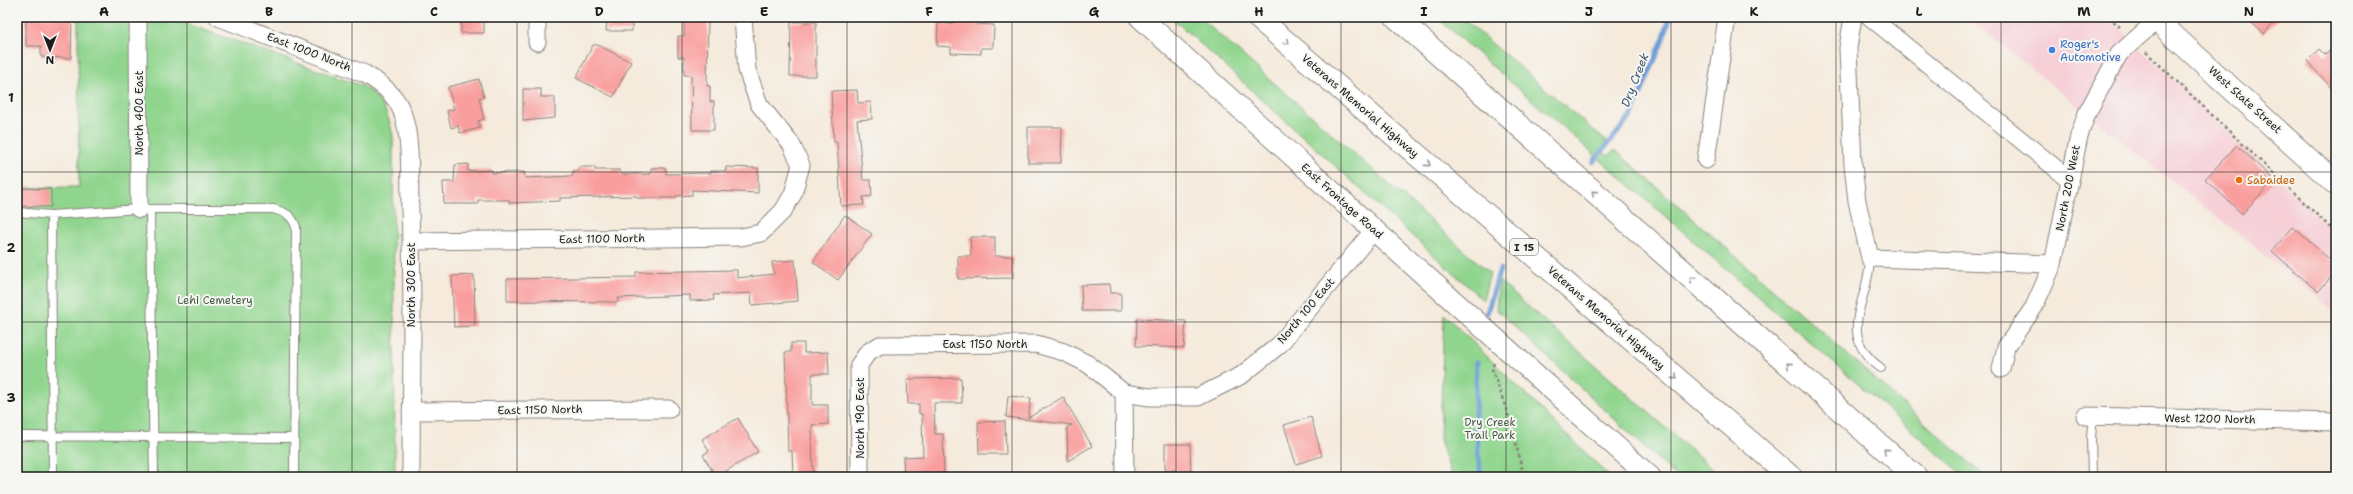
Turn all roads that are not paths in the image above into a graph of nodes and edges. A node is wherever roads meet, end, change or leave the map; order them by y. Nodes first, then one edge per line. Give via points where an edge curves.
1 (138, 17) edge
2 (218, 17) edge
3 (537, 17) edge
4 (743, 17) edge
5 (1140, 17) edge
6 (1257, 17) edge
7 (1396, 17) edge
8 (1727, 17) edge
9 (1853, 17) edge
10 (1870, 17) edge
11 (2155, 19) edge
12 (537, 42) dead end
13 (393, 97) joint
14 (1706, 160) dead end
15 (2070, 180) junction
16 (2336, 184) edge
17 (145, 209) junction
18 (17, 212) edge
19 (51, 215) junction
20 (1374, 230) junction
21 (412, 241) junction
22 (1870, 258) junction
23 (2053, 264) junction
24 (862, 360) joint
25 (1881, 368) dead end
26 (2001, 369) dead end
27 (1124, 393) junction
28 (669, 408) dead end
29 (411, 411) junction
30 (2089, 416) joint
31 (2336, 422) edge
32 (17, 436) edge
33 (53, 436) junction
34 (154, 438) junction
35 (294, 438) junction
36 (53, 477) edge
37 (154, 477) edge
38 (294, 477) edge
39 (411, 477) edge
40 (860, 477) edge
41 (1125, 477) edge
42 (1650, 477) edge
43 (1791, 477) edge
44 (1916, 477) edge
45 (2092, 477) edge

1 - 17 street, North 400 East
2 - 13 street, East 1000 North via 365,74 381,83
3 - 12 street
4 - 21 street, East 1100 North via 748,70 759,104 791,144 801,165 793,194 783,211 761,233 741,237
5 - 20 street, East Frontage Road
6 -> 43 main road, Veterans Memorial Highway / I 15
44 -> 7 main road
8 - 14 street
9 - 22 street via 1848,48 1853,165 1857,201
10 - 15 street
11 - 15 street, North 200 West via 2119,54 2087,113 2078,136
11 - 16 main road, West State Street
13 - 21 street, North 300 East via 404,116 408,138
15 - 23 street, North 200 West
17 - 19 lane
17 - 34 lane
17 - 35 lane via 273,209 285,212 293,218 296,226
18 - 19 lane
19 - 33 lane
20 - 27 street, North 100 East via 1279,344 1242,375 1198,397 1150,397
20 - 42 street, East Frontage Road
21 - 29 street, North 300 East
22 - 23 street
22 - 25 lane via 1870,273 1855,326 1858,341 1871,361
23 - 26 street, North 200 West via 2034,307 2006,347
24 - 27 street, East 1150 North via 868,352 880,345 1036,344 1064,352 1088,364
24 - 40 street, North 190 East via 859,365
27 - 41 street
28 - 29 street, East 1150 North
29 - 39 street, North 300 East
30 - 31 street, West 1200 North
30 - 45 lane
32 - 33 lane
33 - 34 lane
33 - 36 lane
34 - 35 lane
34 - 37 lane
35 - 38 lane

